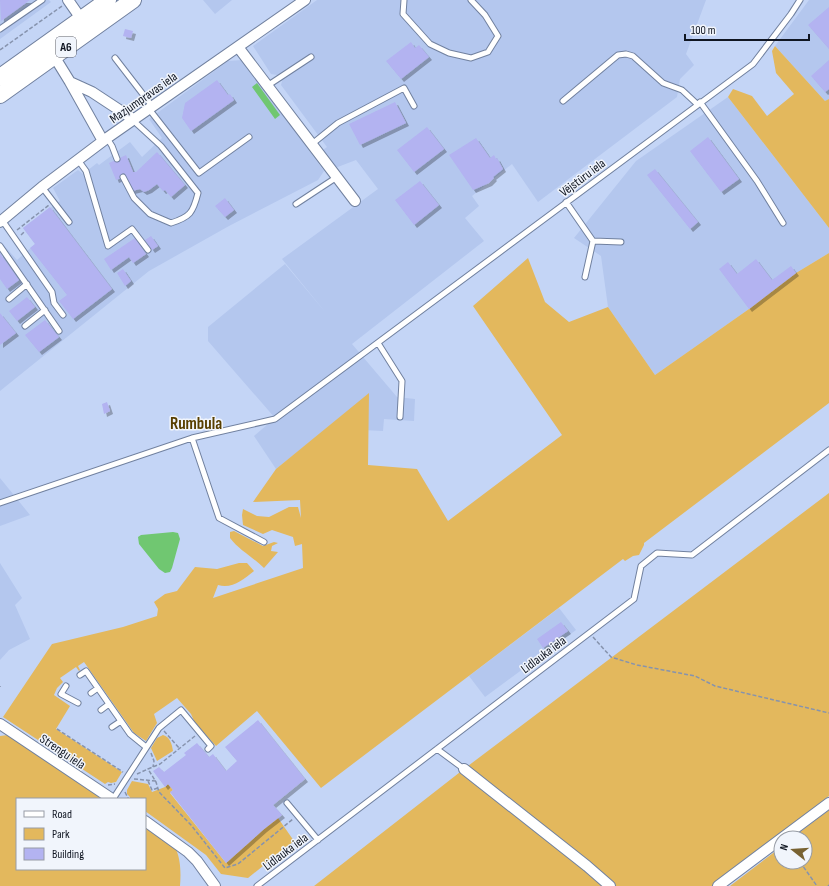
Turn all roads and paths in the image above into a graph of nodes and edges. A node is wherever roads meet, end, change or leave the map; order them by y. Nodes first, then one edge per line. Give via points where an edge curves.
1 (42, 0) edge
2 (68, 0) edge
3 (108, 0) edge
4 (133, 0) edge
5 (305, 0) edge
6 (404, 0) edge
7 (471, 0) edge
8 (800, 0) edge
9 (85, 25) junction
10 (0, 30) edge
11 (238, 47) junction
12 (0, 50) edge
13 (54, 56) junction
14 (311, 57) dead end
15 (115, 58) dead end
16 (0, 77) edge
17 (70, 82) junction
18 (267, 86) junction
19 (0, 95) edge
20 (563, 101) dead end
21 (698, 103) junction
22 (414, 106) dead end
23 (150, 108) junction
24 (133, 119) junction
25 (248, 137) dead end
26 (105, 139) junction
27 (312, 144) junction
28 (117, 159) dead end
29 (78, 160) junction
30 (123, 176) dead end
31 (337, 177) junction
32 (42, 187) junction
33 (355, 201) dead end
34 (53, 202) junction
35 (566, 202) junction
36 (296, 204) dead end
37 (1, 221) edge
38 (70, 222) dead end
39 (783, 223) dead end
40 (12, 234) junction
41 (593, 241) junction
42 (621, 242) dead end
43 (0, 246) edge
44 (148, 250) dead end
45 (585, 277) dead end
46 (27, 284) junction
47 (9, 298) dead end
48 (45, 310) junction
49 (63, 315) dead end
50 (25, 326) dead end
51 (59, 331) dead end
52 (378, 343) junction
53 (400, 417) dead end
54 (192, 438) junction
55 (829, 450) edge
56 (0, 503) edge
57 (264, 542) dead end
58 (589, 633) junction
59 (80, 675) dead end
60 (66, 686) dead end
61 (98, 688) junction
62 (91, 693) dead end
63 (78, 703) dead end
64 (109, 704) junction
65 (101, 710) dead end
66 (829, 713) edge
67 (121, 721) junction
68 (0, 724) edge
69 (112, 727) dead end
70 (58, 728) dead end
71 (159, 728) junction
72 (199, 733) junction
73 (146, 747) junction
74 (180, 749) junction
75 (208, 749) dead end
76 (437, 749) junction
77 (153, 766) junction
78 (148, 769) junction
79 (464, 769) joint
80 (125, 775) junction
81 (148, 781) junction
82 (156, 782) junction
83 (107, 786) dead end
84 (158, 788) junction
85 (111, 798) edge
86 (114, 798) edge
87 (287, 803) dead end
88 (829, 803) edge
89 (297, 815) junction
90 (146, 822) edge
91 (318, 840) junction
92 (806, 870) edge
93 (215, 886) edge
94 (257, 886) edge
95 (610, 886) edge
96 (718, 886) edge
97 (817, 886) edge

1 - 10 lane
2 - 9 street
2 - 12 path
3 - 9 highway, A6
4 - 9 highway, A6
5 - 11 street, Mazjumpravas iela
6 - 7 lane via 403,14 430,44 449,53 471,58 488,52 498,36
8 - 21 lane, Vējstūru iela via 753,64
9 - 13 highway, A6
9 - 16 highway, A6
11 - 18 street
11 - 23 street, Mazjumpravas iela
13 - 17 street
13 - 19 highway, A6
14 - 18 lane
15 - 23 lane
17 - 24 street via 92,92
17 - 26 street
18 - 27 street
20 - 21 lane via 618,55 626,54 633,56 663,83 682,90
21 - 35 lane, Vējstūru iela
21 - 39 lane via 757,180
22 - 27 lane via 404,88 338,123
23 - 24 street, Mazjumpravas iela
23 - 25 lane via 199,173
24 - 26 street, Mazjumpravas iela
24 - 30 lane via 161,146 198,193 195,206 185,219 171,223 150,214 134,198
26 - 28 lane via 112,146
26 - 29 street, Mazjumpravas iela
27 - 31 street
29 - 32 street, Mazjumpravas iela
29 - 44 lane via 86,171 108,246 132,229
31 - 33 street
31 - 36 lane
32 - 34 lane
32 - 37 street, Mazjumpravas iela
34 - 38 lane
34 - 40 path
35 - 41 lane
35 - 52 lane, Vējstūru iela
37 - 40 lane
40 - 49 lane via 52,292 54,303
41 - 42 lane
41 - 45 lane
43 - 46 lane
46 - 47 lane
46 - 48 lane
48 - 50 lane
48 - 51 lane
52 - 53 lane via 402,381
52 - 54 lane, Vējstūru iela via 275,419
54 - 56 lane, Vējstūru iela
54 - 57 lane via 220,518
55 - 58 lane, Lidlauka iela via 692,555 657,553 641,566 634,599
58 - 66 path via 611,657 637,665 695,676 715,686
58 - 76 lane, Lidlauka iela
59 - 61 lane via 86,671
60 - 63 lane via 61,694
61 - 62 lane
61 - 64 lane
64 - 65 lane
64 - 67 lane
67 - 69 lane
67 - 73 lane via 130,737
68 - 85 street, Strengu iela
70 - 80 path
71 - 72 lane via 181,710
71 - 73 lane
71 - 74 path
72 - 74 path
72 - 75 lane via 211,746
73 - 77 path via 154,761
73 - 80 lane
74 - 77 path via 160,764
76 - 79 lane
76 - 91 lane, Lidlauka iela
77 - 78 path
78 - 81 path via 132,779
78 - 82 path
79 - 95 street
80 - 83 path via 118,782
80 - 86 lane
81 - 82 path
81 - 84 path via 152,790
82 - 84 path
84 - 89 path via 225,868 238,864
87 - 89 lane
88 - 96 street
89 - 91 lane
90 - 93 street via 188,852
91 - 94 lane, Lidlauka iela
92 - 97 path

